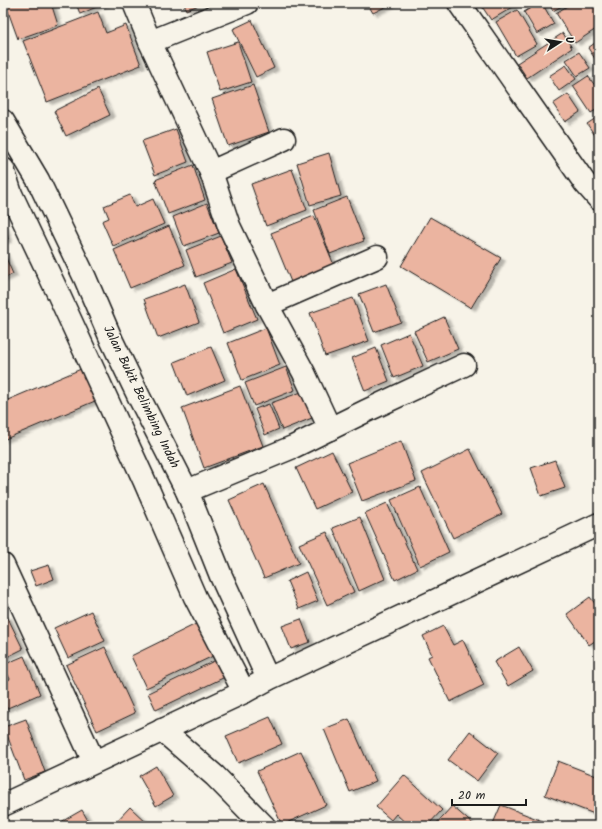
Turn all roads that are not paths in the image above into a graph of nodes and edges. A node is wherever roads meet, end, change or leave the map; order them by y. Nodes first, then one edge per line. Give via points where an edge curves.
1 (134, 3) edge
2 (246, 3) edge
3 (459, 3) edge
4 (150, 42) junction
5 (3, 121) edge
6 (284, 139) dead end
7 (3, 169) edge
8 (211, 172) junction
9 (599, 199) edge
10 (376, 257) dead end
11 (267, 305) junction
12 (464, 365) dead end
13 (330, 429) junction
14 (187, 491) junction
15 (599, 524) edge
16 (5, 576) edge
17 (268, 679) junction
18 (244, 692) junction
19 (162, 730) junction
20 (94, 762) junction
21 (3, 805) edge
22 (264, 826) edge

1 - 4 street
2 - 4 street
3 - 9 street via 585,183
4 - 8 street
5 - 14 street, Jalan Bukit Belimbing Indah via 38,180 86,278 135,390
6 - 8 street
7 - 18 street via 10,194 141,473 194,596
8 - 11 street via 229,226
10 - 11 street
11 - 13 street via 304,373
12 - 13 street
13 - 14 street
14 - 17 street, Jalan Bukit Belimbing Indah via 221,576
15 - 17 street
16 - 20 street
17 - 18 street
18 - 19 street
19 - 20 street
19 - 22 street via 215,776
20 - 21 street

